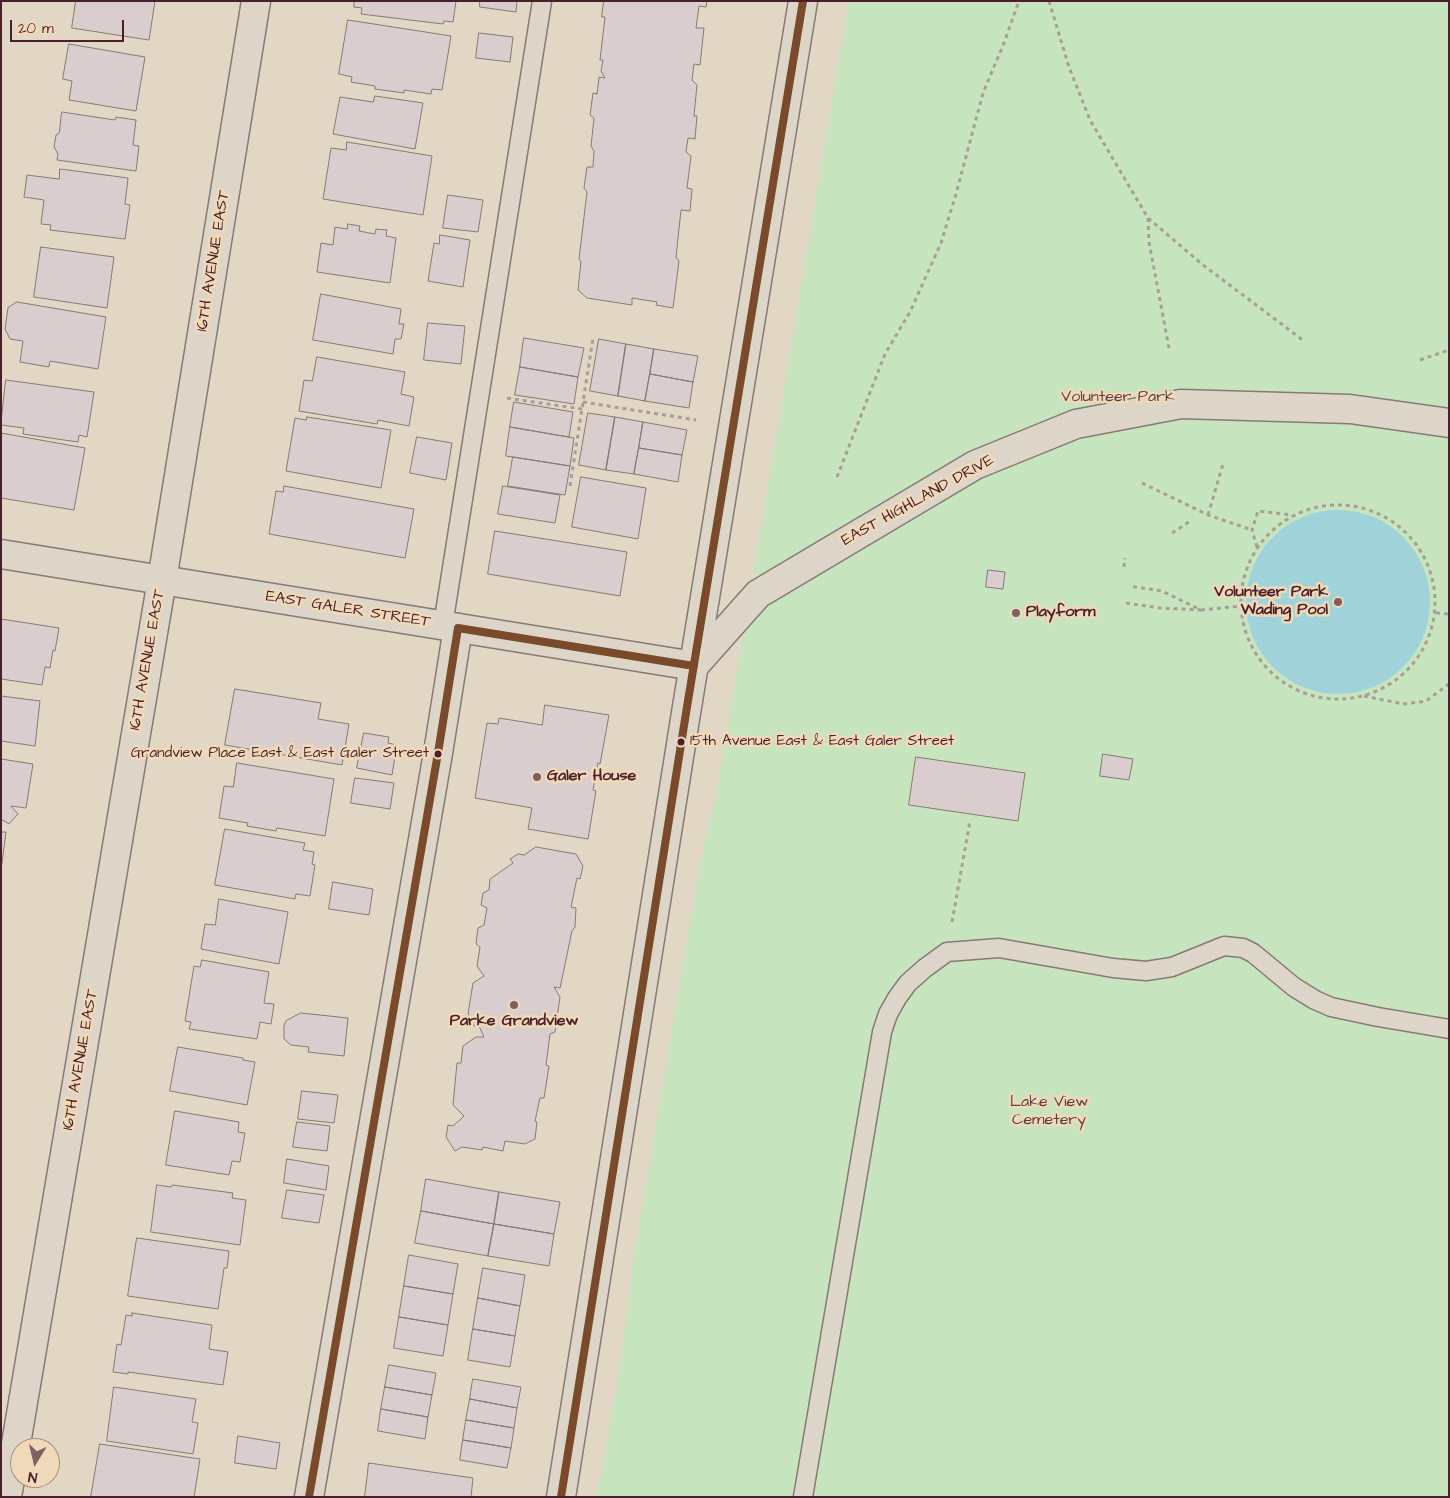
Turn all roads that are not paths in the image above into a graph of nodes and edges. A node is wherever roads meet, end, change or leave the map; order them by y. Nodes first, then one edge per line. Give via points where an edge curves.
1 (256, 1) edge
2 (542, 1) edge
3 (803, 1) edge
4 (1449, 423) edge
5 (1, 554) edge
6 (162, 580) junction
7 (451, 627) junction
8 (694, 666) junction
9 (1449, 1029) edge
10 (7, 1497) edge
11 (309, 1497) edge
12 (561, 1497) edge
13 (803, 1497) edge

1 - 6 street, 16TH AVENUE EAST
2 - 7 lane
3 - 8 street
4 - 8 street, EAST HIGHLAND DRIVE via 1350,409 1181,404 1076,424 975,465 758,594
5 - 6 street, EAST GALER STREET
6 - 7 street, EAST GALER STREET
6 - 10 street, 16TH AVENUE EAST
7 - 8 street, EAST GALER STREET
7 - 11 street via 436,762
8 - 12 street
9 - 13 lane via 1331,1007 1294,987 1253,953 1235,946 1215,948 1172,967 1146,971 999,948 947,952 908,983 896,998 882,1032

